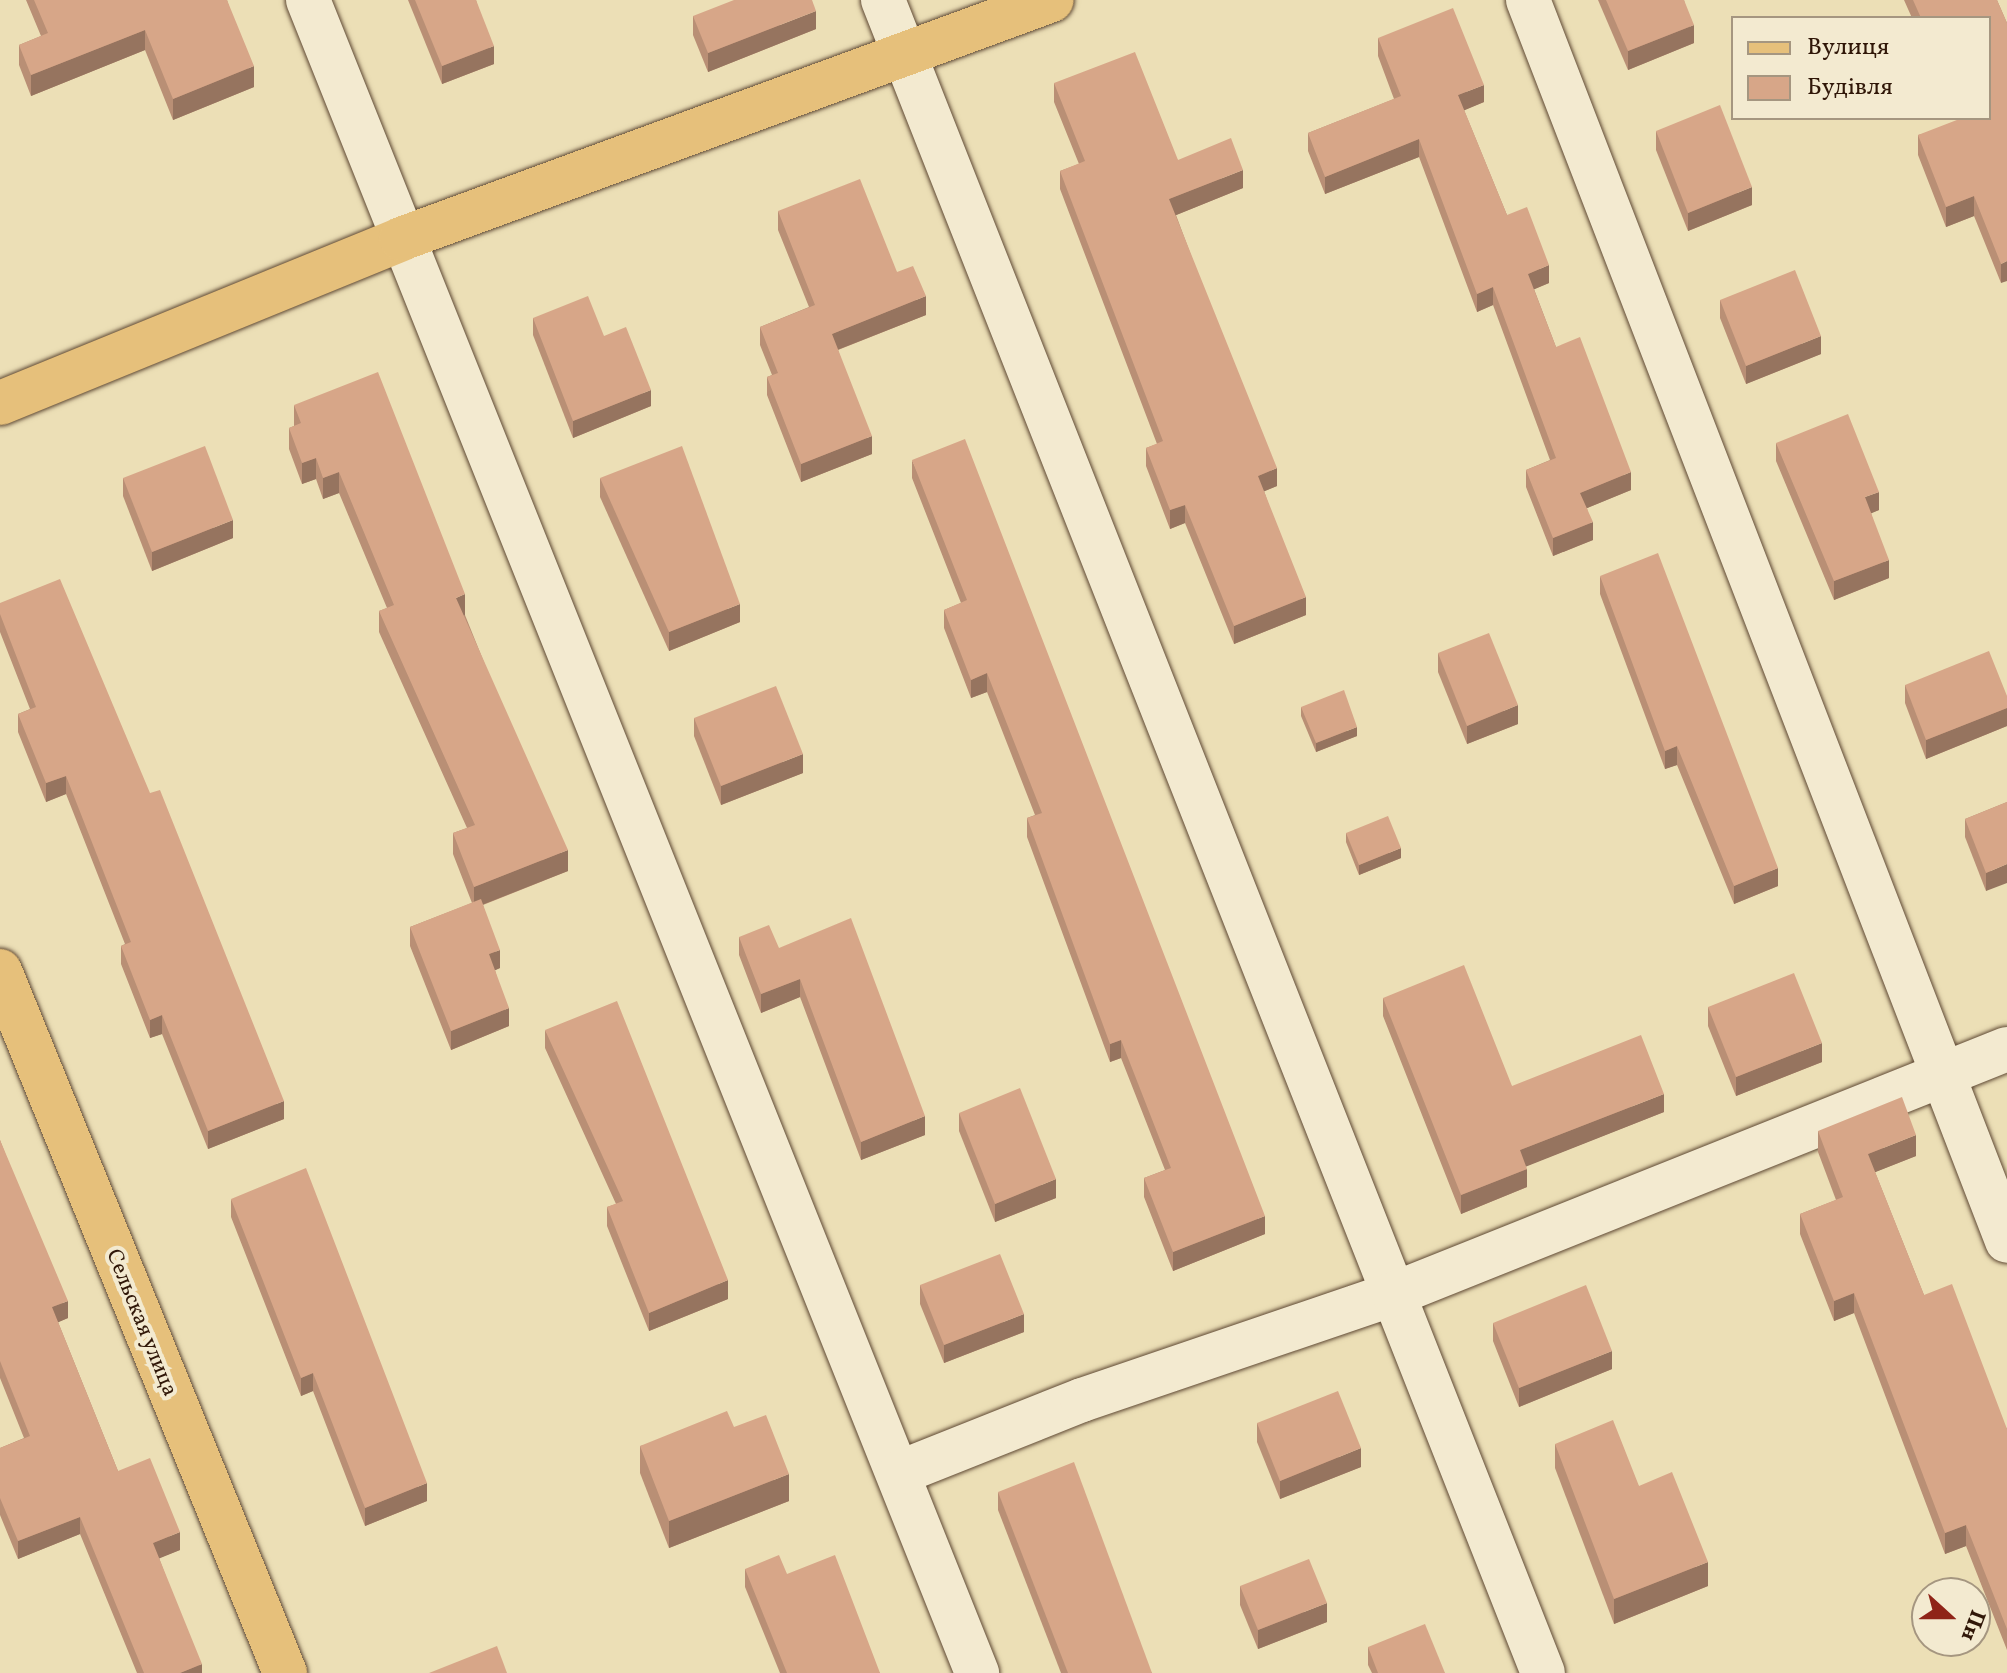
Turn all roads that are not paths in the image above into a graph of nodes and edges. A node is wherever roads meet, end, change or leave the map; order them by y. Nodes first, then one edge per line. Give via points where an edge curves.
1 (308, 0) edge
2 (883, 0) edge
3 (1052, 0) edge
4 (1528, 0) edge
5 (905, 53) junction
6 (401, 239) junction
7 (0, 403) edge
8 (0, 971) edge
9 (2007, 1049) edge
10 (1942, 1078) junction
11 (2007, 1241) edge
12 (1394, 1294) junction
13 (901, 1472) junction
14 (285, 1673) edge
15 (977, 1673) edge
16 (1543, 1673) edge

1 - 6 street
2 - 5 street
3 - 5 main road
4 - 10 street
5 - 6 main road
5 - 12 street
6 - 7 main road
6 - 13 street
8 - 14 main road, Сельская улица
9 - 10 street
10 - 11 street
10 - 12 street
12 - 13 street via 1082,1400
12 - 16 street
13 - 15 street

